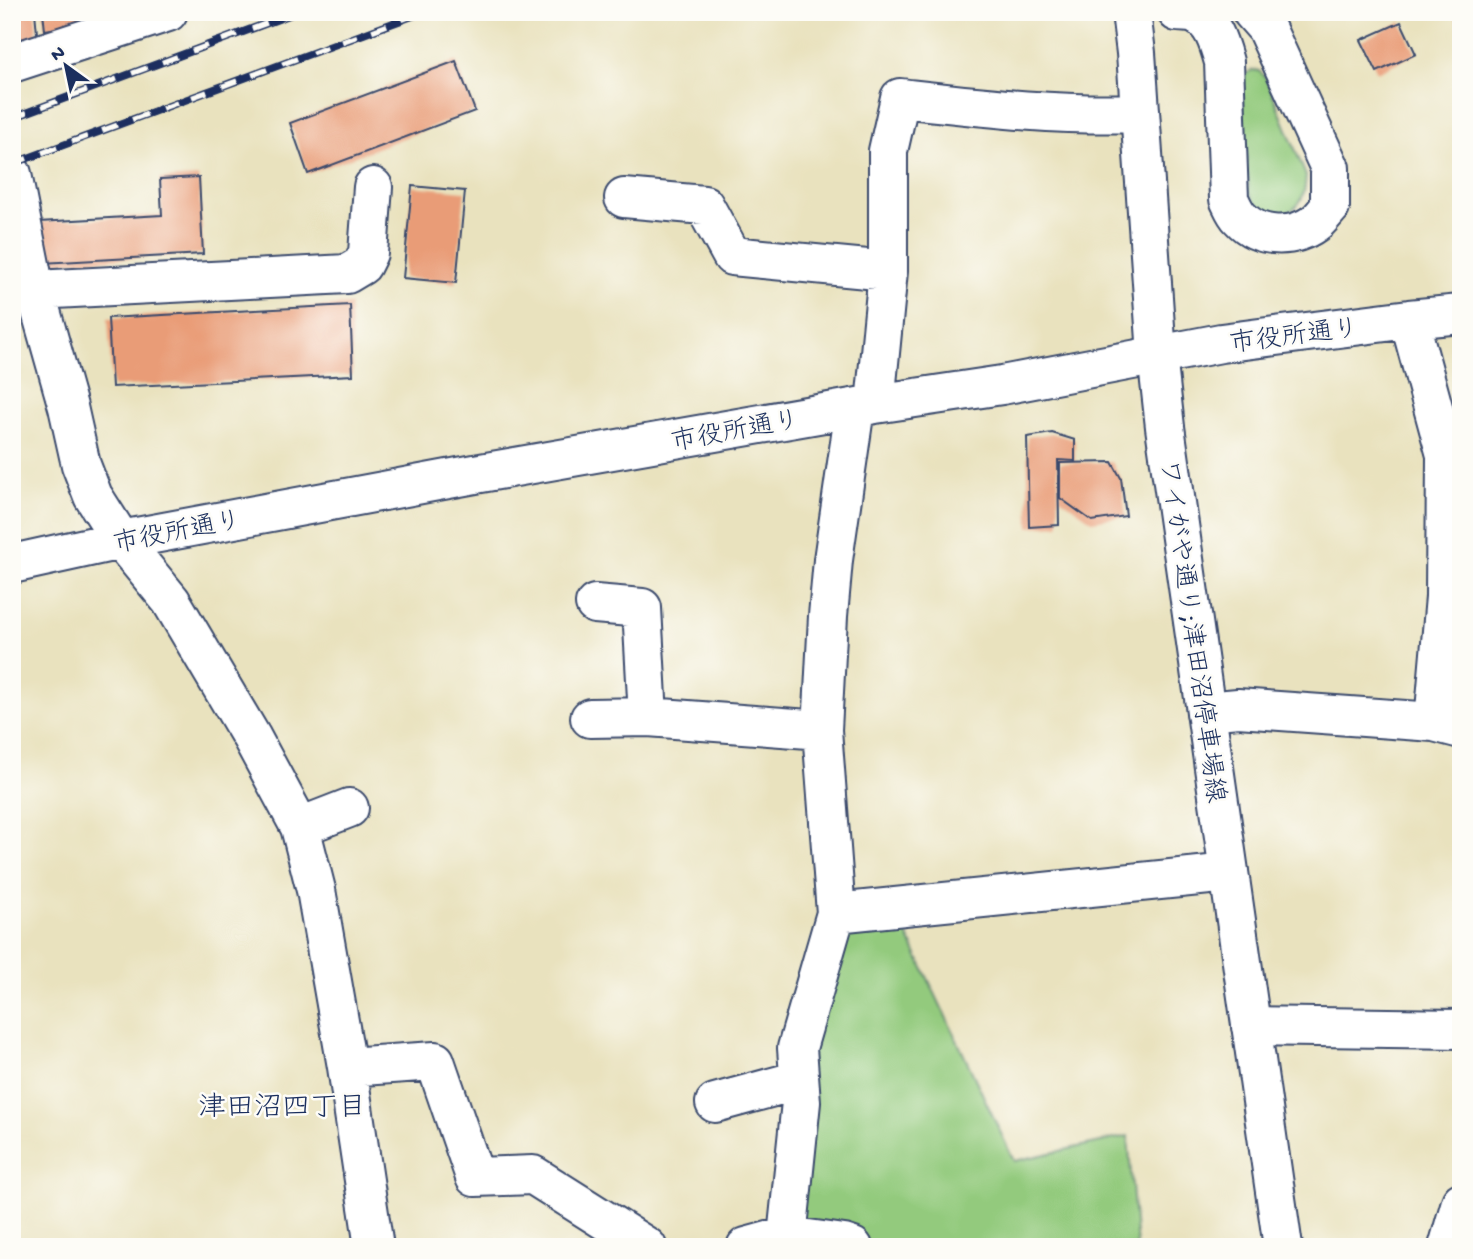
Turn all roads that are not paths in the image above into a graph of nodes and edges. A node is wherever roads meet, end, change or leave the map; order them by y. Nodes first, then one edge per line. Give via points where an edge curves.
1 (168, 12) edge
2 (1152, 12) edge
3 (1177, 12) edge
4 (1252, 12) edge
5 (1131, 13) edge
6 (1275, 47) junction
7 (1224, 62) junction
8 (12, 63) edge
9 (1140, 113) junction
10 (12, 174) edge
11 (373, 187) dead end
12 (624, 198) dead end
13 (21, 242) edge
14 (888, 271) junction
15 (35, 290) junction
16 (1461, 314) edge
17 (1409, 319) junction
18 (1157, 355) junction
19 (865, 406) junction
20 (121, 540) junction
21 (12, 564) edge
22 (595, 604) dead end
23 (1206, 711) junction
24 (590, 718) dead end
25 (648, 718) junction
26 (1447, 725) edge
27 (822, 730) junction
28 (349, 808) dead end
29 (300, 827) junction
30 (1229, 873) junction
31 (836, 913) junction
32 (1251, 1026) junction
33 (1461, 1029) edge
34 (347, 1067) junction
35 (799, 1080) junction
36 (715, 1103) dead end
37 (1461, 1202) edge
38 (786, 1241) edge
39 (374, 1247) edge
40 (647, 1247) edge
41 (746, 1247) edge
42 (853, 1247) edge
43 (1283, 1247) edge
44 (1448, 1247) edge

1 - 8 street
2 - 5 street
3 - 7 street via 1194,14 1209,24
4 - 6 street
5 - 9 street, ワイがや通り;津田沼停車場線
6 - 7 street via 1244,48
6 - 7 street via 1329,168 1330,206 1316,222 1297,232 1274,236 1253,228 1239,218 1229,199
9 - 14 street via 1006,110 901,98 888,151
9 - 18 street, ワイがや通り;津田沼停車場線
10 - 13 street
11 - 15 street via 368,253 362,265 347,274
12 - 14 street via 704,205 732,256
13 - 15 street
14 - 19 street
15 - 20 street via 81,465 93,496
16 - 17 street, 市役所通り
17 - 18 street, 市役所通り
17 - 26 street via 1446,455
18 - 19 street, 市役所通り
18 - 23 street, ワイがや通り;津田沼停車場線
19 - 20 street, 市役所通り
19 - 27 street via 833,560
20 - 21 street, 市役所通り
20 - 29 street via 170,601
22 - 25 street via 642,607
23 - 26 street via 1238,708
23 - 30 street, ワイがや通り;津田沼停車場線
24 - 25 street
25 - 27 street
27 - 31 street
28 - 29 street
29 - 34 street via 316,890
30 - 31 street
30 - 32 street, ワイがや通り;津田沼停車場線
31 - 35 street via 797,1048
32 - 33 street
32 - 43 street, ワイがや通り;津田沼停車場線
34 - 39 street
34 - 40 street via 435,1061 475,1177 533,1175
35 - 36 street
35 - 38 street via 801,1102
37 - 44 street
38 - 41 street
38 - 42 street

